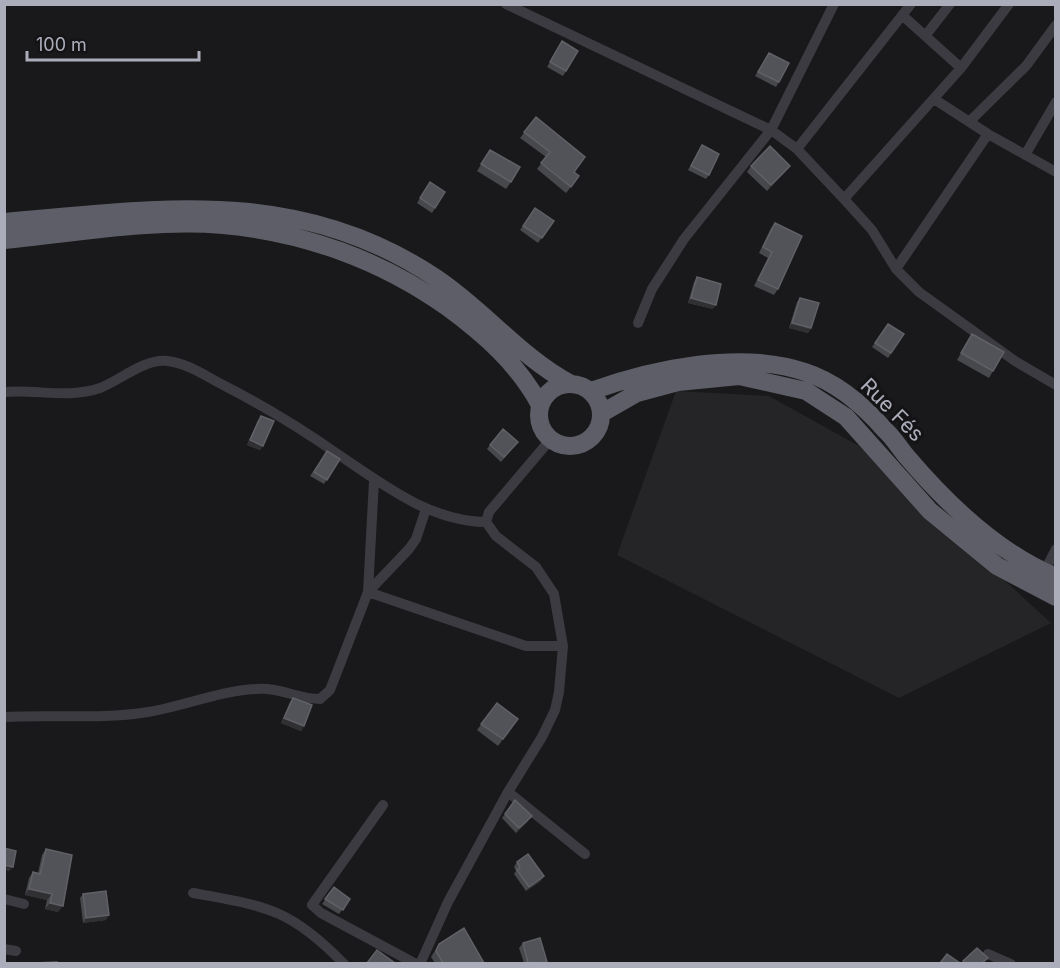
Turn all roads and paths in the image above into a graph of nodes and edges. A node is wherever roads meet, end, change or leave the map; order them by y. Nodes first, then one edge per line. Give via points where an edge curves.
1 (506, 4) edge
2 (834, 4) edge
3 (911, 4) edge
4 (950, 4) edge
5 (1009, 4) edge
6 (902, 15) junction
7 (1056, 26) edge
8 (926, 35) junction
9 (961, 68) junction
10 (934, 99) junction
11 (1056, 102) edge
12 (969, 122) junction
13 (771, 130) junction
14 (988, 134) junction
15 (797, 149) junction
16 (1025, 155) junction
17 (1056, 172) edge
18 (844, 199) junction
19 (4, 222) edge
20 (4, 240) edge
21 (896, 269) junction
22 (638, 323) dead end
23 (572, 384) junction
24 (1056, 385) edge
25 (591, 391) junction
26 (4, 392) edge
27 (540, 405) junction
28 (602, 413) junction
29 (550, 441) junction
30 (374, 481) junction
31 (426, 509) junction
32 (487, 517) junction
33 (1056, 549) edge
34 (1050, 574) edge
35 (368, 592) junction
36 (1056, 597) edge
37 (563, 646) junction
38 (4, 717) edge
39 (508, 792) junction
40 (383, 805) dead end
41 (585, 854) dead end
42 (193, 893) dead end
43 (4, 899) edge
44 (24, 904) dead end
45 (988, 954) edge
46 (344, 963) edge
47 (418, 963) edge
48 (1011, 963) edge

1 - 13 street
2 - 13 street
3 - 6 street
4 - 8 street
5 - 9 street
6 - 8 street
6 - 15 street
7 - 12 street via 1026,66
8 - 9 street
9 - 10 street
10 - 12 street
10 - 18 street
11 - 16 street
12 - 14 street
13 - 15 street
13 - 22 street via 684,239 652,289
14 - 16 street
14 - 21 street
15 - 18 street
16 - 17 street
18 - 21 street via 872,230
19 - 23 highway via 223,208 324,226 386,250 435,277 480,310 537,364
20 - 27 highway via 167,225 222,225 275,232 327,246 378,266 425,291 469,323 521,373
21 - 24 street via 945,311
23 - 25 highway
23 - 27 highway via 558,386
25 - 28 highway
25 - 34 highway, Rue Fés via 678,368 710,364 772,365 805,372 834,385 866,410 951,504 994,542
26 - 30 street via 75,394 98,388 152,363 183,364 257,404
27 - 29 highway via 538,418
28 - 29 highway via 591,439 578,446 563,447
28 - 36 highway, Rue Fés via 637,393 678,382 739,376 806,391 846,417 930,511 997,566
29 - 32 street
30 - 31 street
30 - 35 street
31 - 32 street via 462,520
31 - 35 street via 416,539
32 - 37 street via 496,536 543,576 557,603
33 - 34 street
35 - 37 street via 526,646
35 - 38 street via 330,690 320,699 279,689 256,689 149,712
37 - 39 street via 555,710
39 - 41 street
39 - 47 street
40 - 47 street via 312,905
42 - 46 street via 274,910 322,941
43 - 44 street
45 - 48 street

